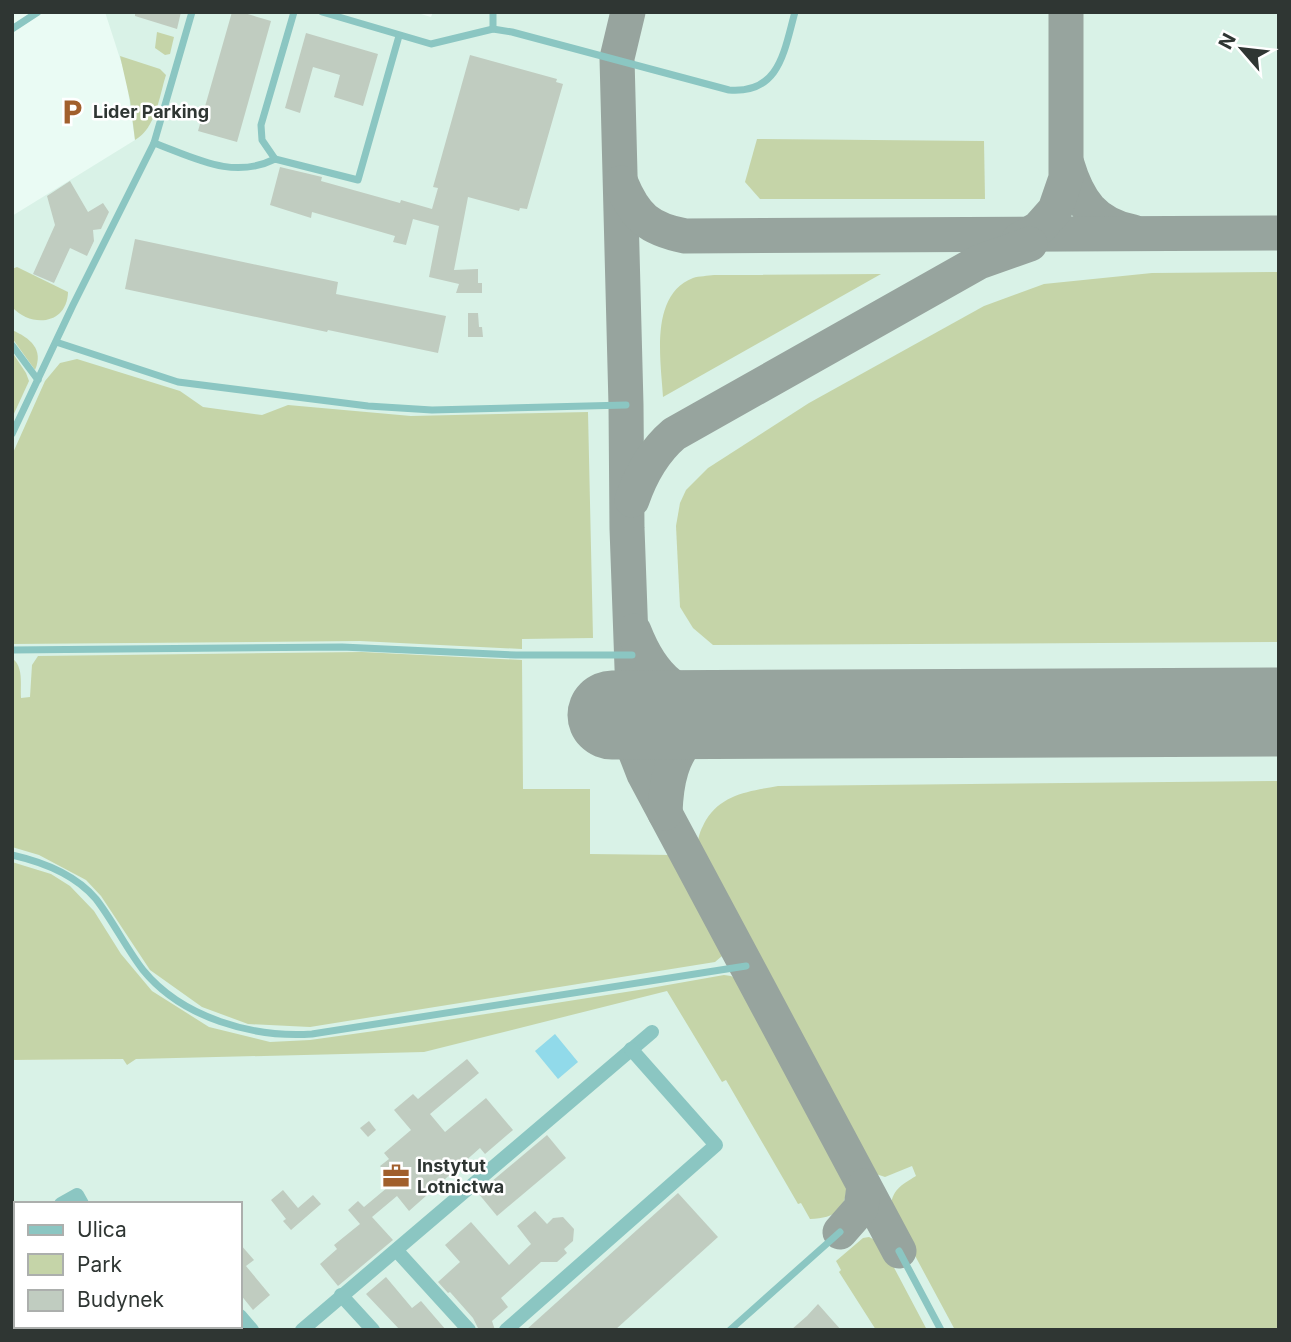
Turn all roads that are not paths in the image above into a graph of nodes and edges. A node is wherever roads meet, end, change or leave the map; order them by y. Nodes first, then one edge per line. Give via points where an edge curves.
1 (38, 12) edge
2 (192, 12) edge
3 (294, 12) edge
4 (322, 12) edge
5 (493, 12) edge
6 (795, 12) edge
7 (12, 29) edge
8 (493, 29) junction
9 (398, 36) junction
10 (154, 143) junction
11 (275, 159) junction
12 (57, 342) junction
13 (12, 345) edge
14 (38, 380) junction
15 (626, 405) dead end
16 (12, 434) edge
17 (12, 650) edge
18 (632, 655) dead end
19 (12, 855) edge
20 (746, 966) dead end
21 (652, 1032) dead end
22 (631, 1049) junction
23 (65, 1202) edge
24 (81, 1202) edge
25 (840, 1232) dead end
26 (397, 1251) junction
27 (898, 1251) dead end
28 (341, 1295) junction
29 (302, 1330) edge
30 (373, 1330) edge
31 (469, 1330) edge
32 (506, 1330) edge
33 (730, 1330) edge
34 (941, 1330) edge

1 - 7 lane
2 - 10 lane
3 - 11 lane via 261,125 262,140
4 - 9 lane
5 - 8 lane
6 - 8 lane via 781,61 769,79 745,91
8 - 9 lane via 440,44
9 - 11 lane via 358,180
10 - 11 lane via 235,169
10 - 12 lane
12 - 14 lane
12 - 15 lane via 178,382 368,406 432,410
13 - 14 lane
14 - 16 lane
17 - 18 lane via 342,647
19 - 20 lane via 38,861 82,885 145,973 200,1013 247,1031 312,1034
21 - 22 street
22 - 26 street
22 - 32 street via 716,1145
23 - 24 street via 77,1195
25 - 33 lane
26 - 28 street
26 - 31 street
27 - 34 lane
28 - 29 street
28 - 30 street

